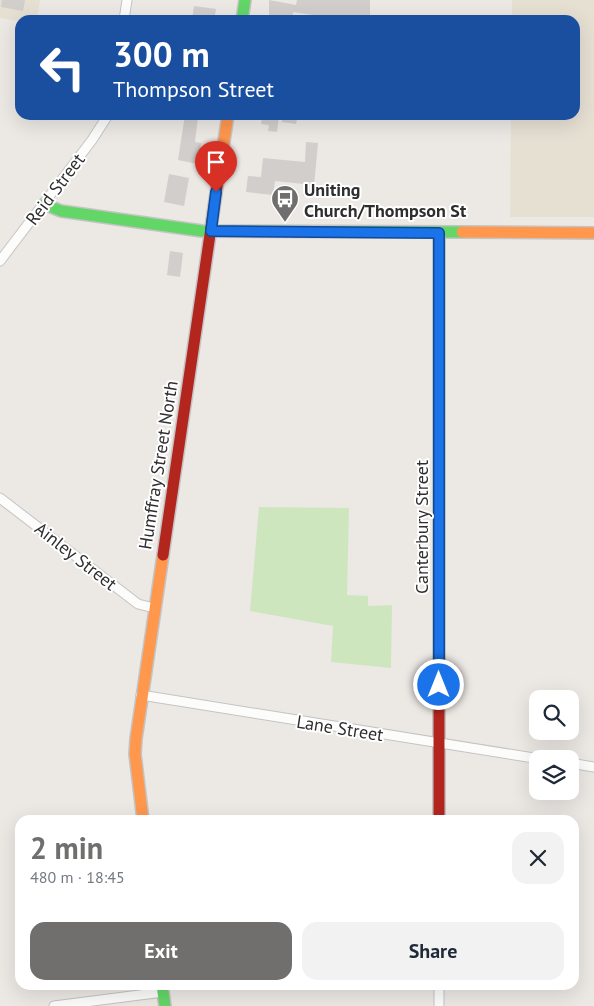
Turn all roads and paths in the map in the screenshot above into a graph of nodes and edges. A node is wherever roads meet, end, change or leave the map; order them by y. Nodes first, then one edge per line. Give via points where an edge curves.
1 (127, 0) edge
2 (245, 0) edge
3 (125, 15) edge
4 (243, 15) edge
5 (105, 120) edge
6 (227, 120) edge
7 (44, 204) junction
8 (211, 231) junction
9 (439, 233) junction
10 (594, 233) edge
11 (0, 261) edge
12 (0, 498) edge
13 (154, 608) junction
14 (141, 695) junction
15 (439, 744) junction
16 (529, 757) edge
17 (579, 764) edge
18 (594, 766) edge
19 (142, 815) edge
20 (439, 815) edge
21 (151, 990) edge
22 (163, 990) edge
23 (439, 990) edge
24 (54, 1006) edge
25 (165, 1006) edge
26 (439, 1006) edge

1 - 3 street
2 - 4 street
5 - 7 street, Reid Street
6 - 8 street, Humffray Street North
7 - 8 street via 62,211
7 - 11 street, Reid Street
8 - 9 street
8 - 13 street, Humffray Street North
9 - 10 street
9 - 15 street, Canterbury Street
12 - 13 street, Ainley Street via 138,604
13 - 14 street, Humffray Street North
14 - 15 street, Lane Street
14 - 19 street, Humffray Street North via 135,747
15 - 16 street, Lane Street
15 - 20 street, Canterbury Street
17 - 18 street
21 - 24 street
22 - 25 street
23 - 26 street

